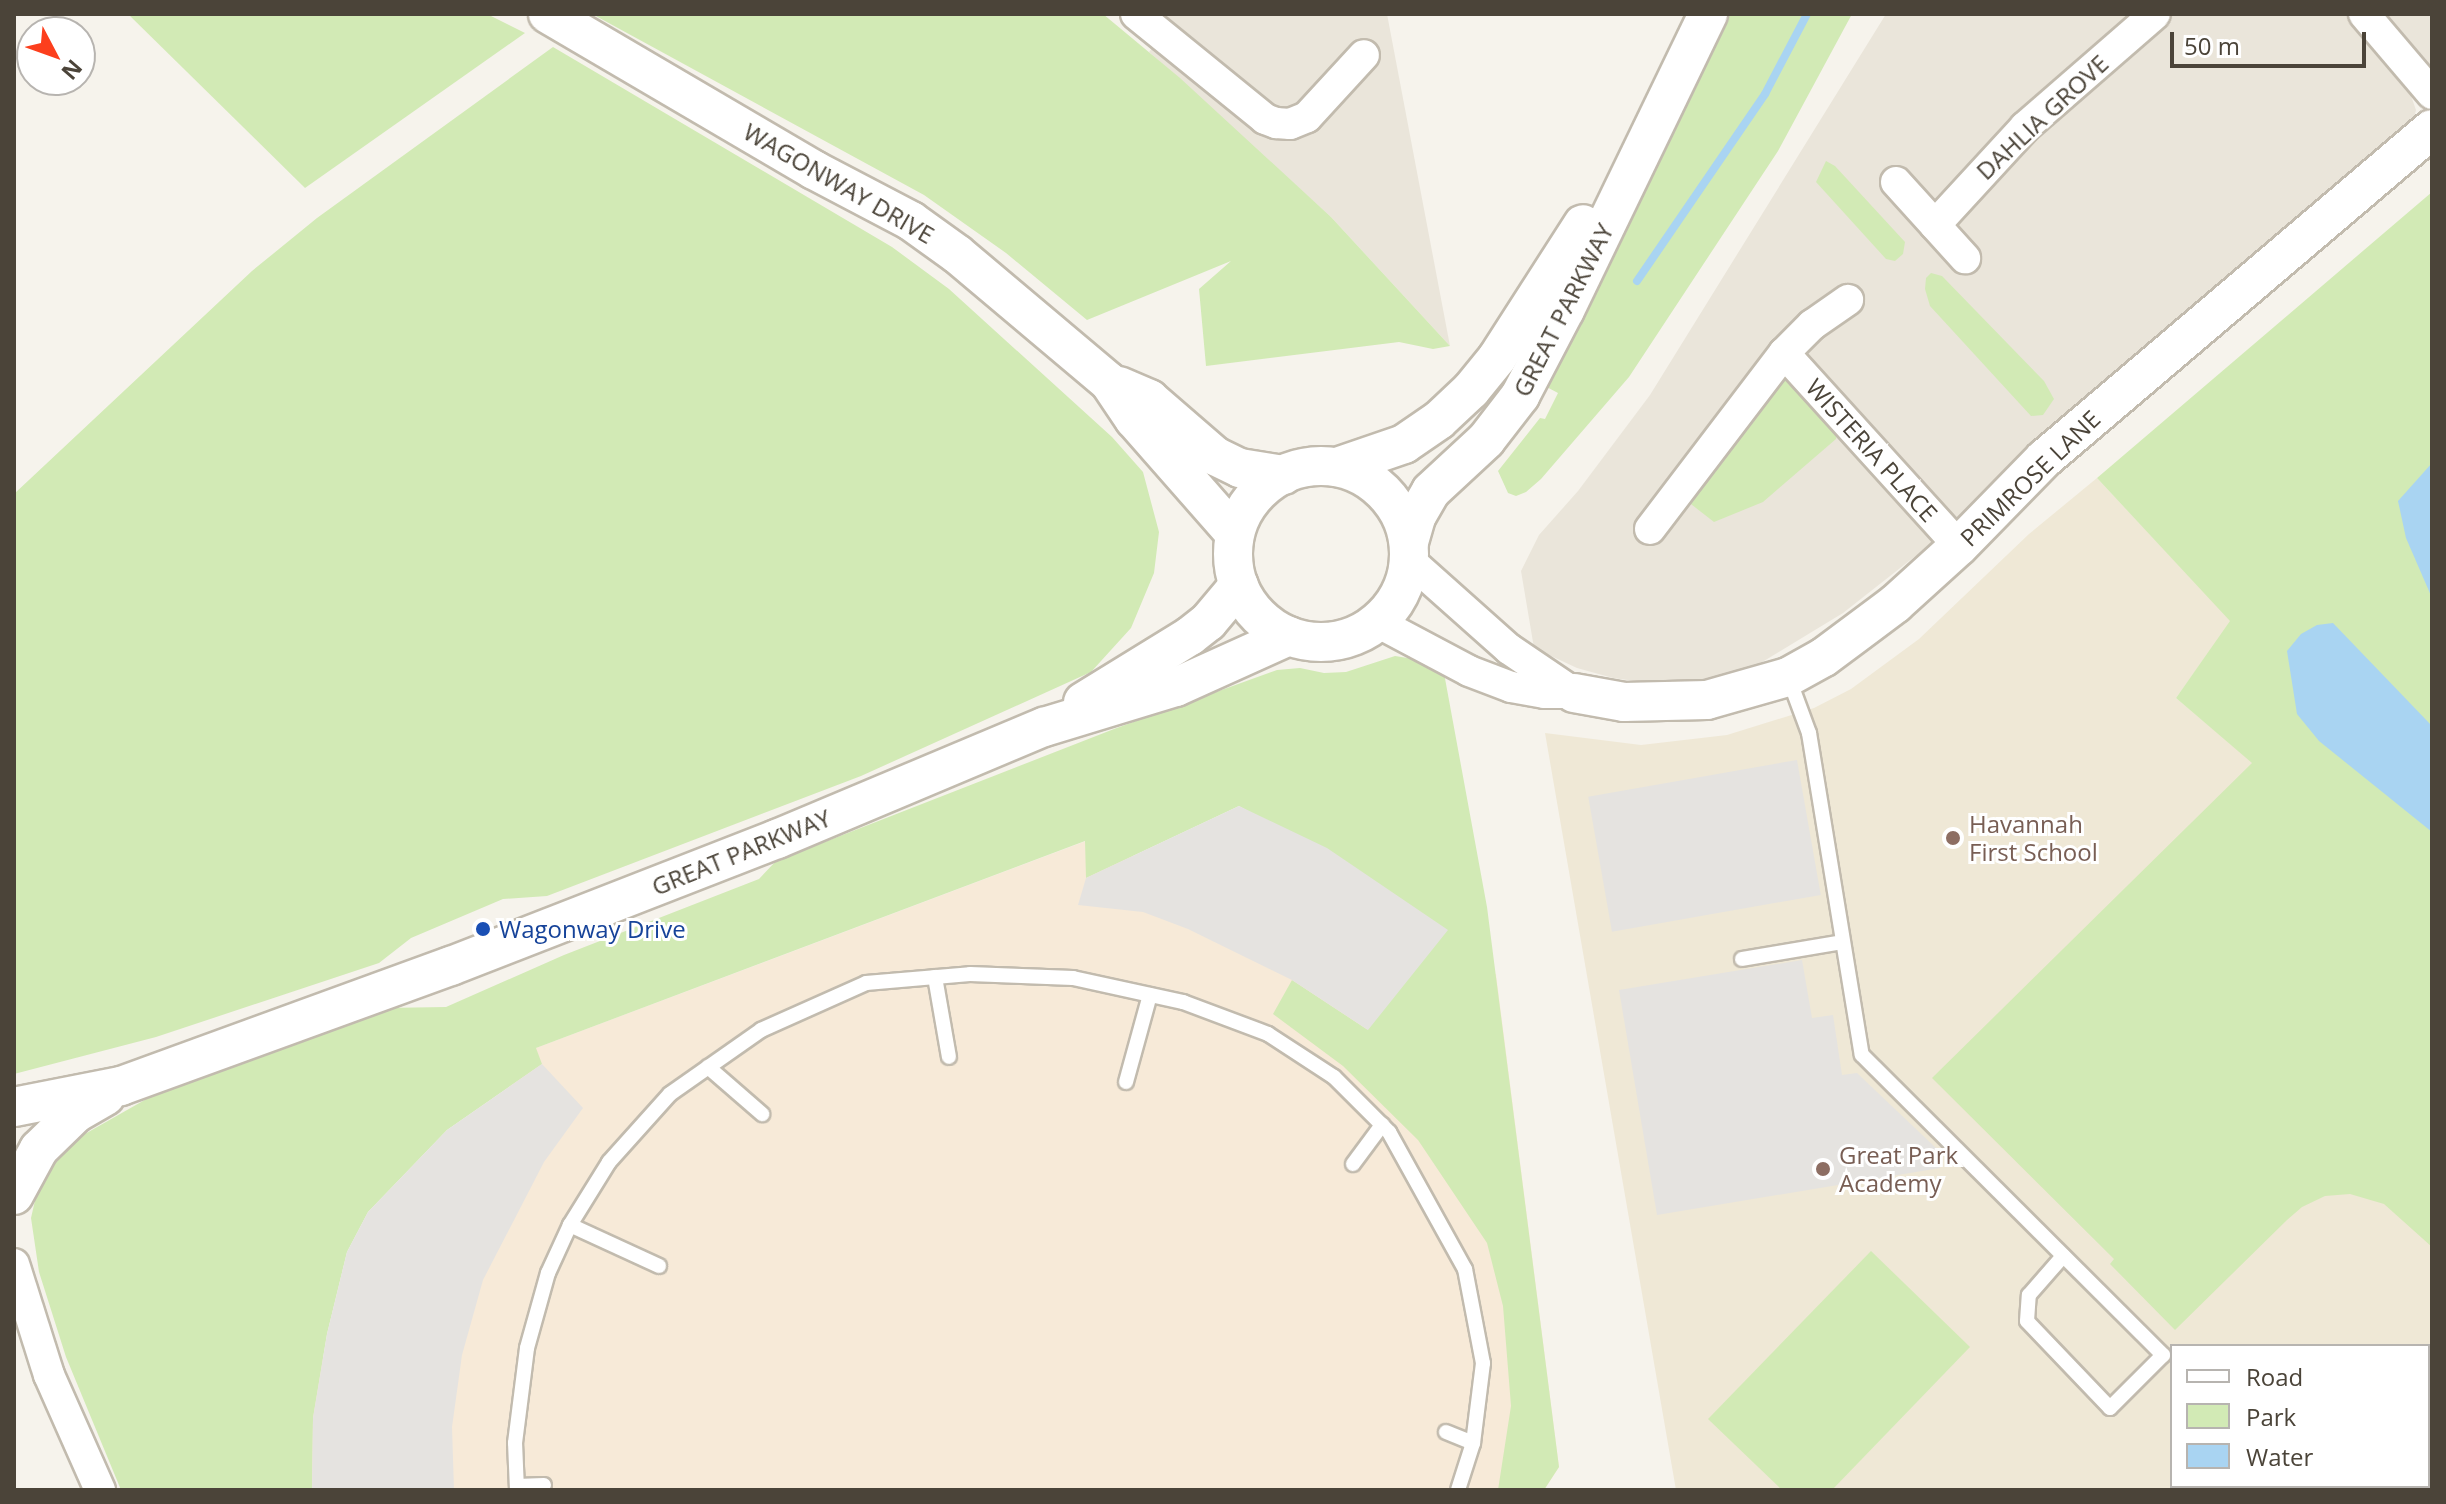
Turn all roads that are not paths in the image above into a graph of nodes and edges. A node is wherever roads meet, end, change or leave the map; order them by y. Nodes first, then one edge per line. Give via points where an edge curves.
1 (548, 14) edge
2 (1136, 14) edge
3 (1708, 14) edge
4 (2155, 14) edge
5 (2364, 14) edge
6 (1364, 55) dead end
7 (1688, 56) junction
8 (2432, 94) edge
9 (2432, 129) edge
10 (1896, 182) dead end
11 (1935, 225) junction
12 (1965, 258) dead end
13 (1848, 300) dead end
14 (1784, 353) junction
15 (1109, 382) junction
16 (1337, 467) junction
17 (1283, 475) junction
18 (1650, 529) dead end
19 (1234, 533) junction
20 (1959, 546) junction
21 (1409, 551) junction
22 (1239, 585) junction
23 (1377, 622) junction
24 (1289, 636) junction
25 (1788, 677) junction
26 (1574, 693) junction
27 (1044, 727) junction
28 (1843, 942) junction
29 (1742, 959) dead end
30 (935, 977) junction
31 (1150, 995) junction
32 (949, 1057) dead end
33 (708, 1067) junction
34 (1126, 1082) dead end
35 (121, 1086) junction
36 (14, 1107) edge
37 (762, 1114) dead end
38 (1382, 1125) junction
39 (1353, 1164) dead end
40 (14, 1195) edge
41 (570, 1225) junction
42 (2063, 1256) junction
43 (14, 1264) edge
44 (659, 1266) dead end
45 (14, 1341) edge
46 (49, 1375) junction
47 (1446, 1432) dead end
48 (1473, 1443) junction
49 (544, 1485) dead end
50 (517, 1488) edge
51 (100, 1490) edge
52 (1458, 1490) edge

1 - 15 street, WAGONWAY DRIVE via 911,221
2 - 6 street via 1276,123 1307,117
3 - 7 street, GREAT PARKWAY
4 - 11 street, DAHLIA GROVE via 2025,127
5 - 8 street
7 - 16 street, GREAT PARKWAY via 1538,296 1471,390 1404,444
7 - 21 street, GREAT PARKWAY via 1520,396 1486,440 1431,491 1416,517
9 - 20 street, PRIMROSE LANE via 2044,459
10 - 11 street
11 - 12 street
13 - 14 street
14 - 18 street via 1682,462
14 - 20 street, WISTERIA PLACE
15 - 17 street, WAGONWAY DRIVE via 1149,399 1215,456 1240,468
15 - 19 street, WAGONWAY DRIVE via 1134,419
16 - 17 street, GREAT PARKWAY
16 - 21 street via 1356,473 1385,494 1397,508
17 - 19 street, GREAT PARKWAY via 1253,498
19 - 22 street, GREAT PARKWAY
20 - 25 street, PRIMROSE LANE via 1859,632
21 - 23 street, GREAT PARKWAY via 1399,594
21 - 26 street, PRIMROSE LANE via 1509,649
22 - 24 street, GREAT PARKWAY via 1259,616
22 - 27 street, GREAT PARKWAY via 1190,636
23 - 24 street, GREAT PARKWAY via 1335,641
23 - 26 street, PRIMROSE LANE via 1511,687
24 - 27 street, GREAT PARKWAY via 1176,687
25 - 26 street, PRIMROSE LANE via 1685,702 1624,702
25 - 28 lane via 1809,733
27 - 35 street, GREAT PARKWAY via 481,955
28 - 29 lane
28 - 42 lane via 1862,1055
30 - 31 lane via 1073,978
30 - 32 lane
30 - 33 lane via 866,983 761,1030
31 - 34 lane
31 - 38 lane via 1268,1034 1334,1077
33 - 37 lane
33 - 41 lane via 670,1094 609,1162
35 - 36 street, GREAT PARKWAY
35 - 40 street, GREAT PARKWAY via 76,1113 39,1149
38 - 39 lane
38 - 48 lane via 1465,1269 1483,1363
41 - 44 lane
41 - 50 lane via 548,1273 527,1348 515,1443
42 - 42 lane via 2029,1295 2027,1321 2110,1408 2163,1355
43 - 46 street
45 - 46 street
46 - 51 street
47 - 48 lane
48 - 52 lane
49 - 50 lane

